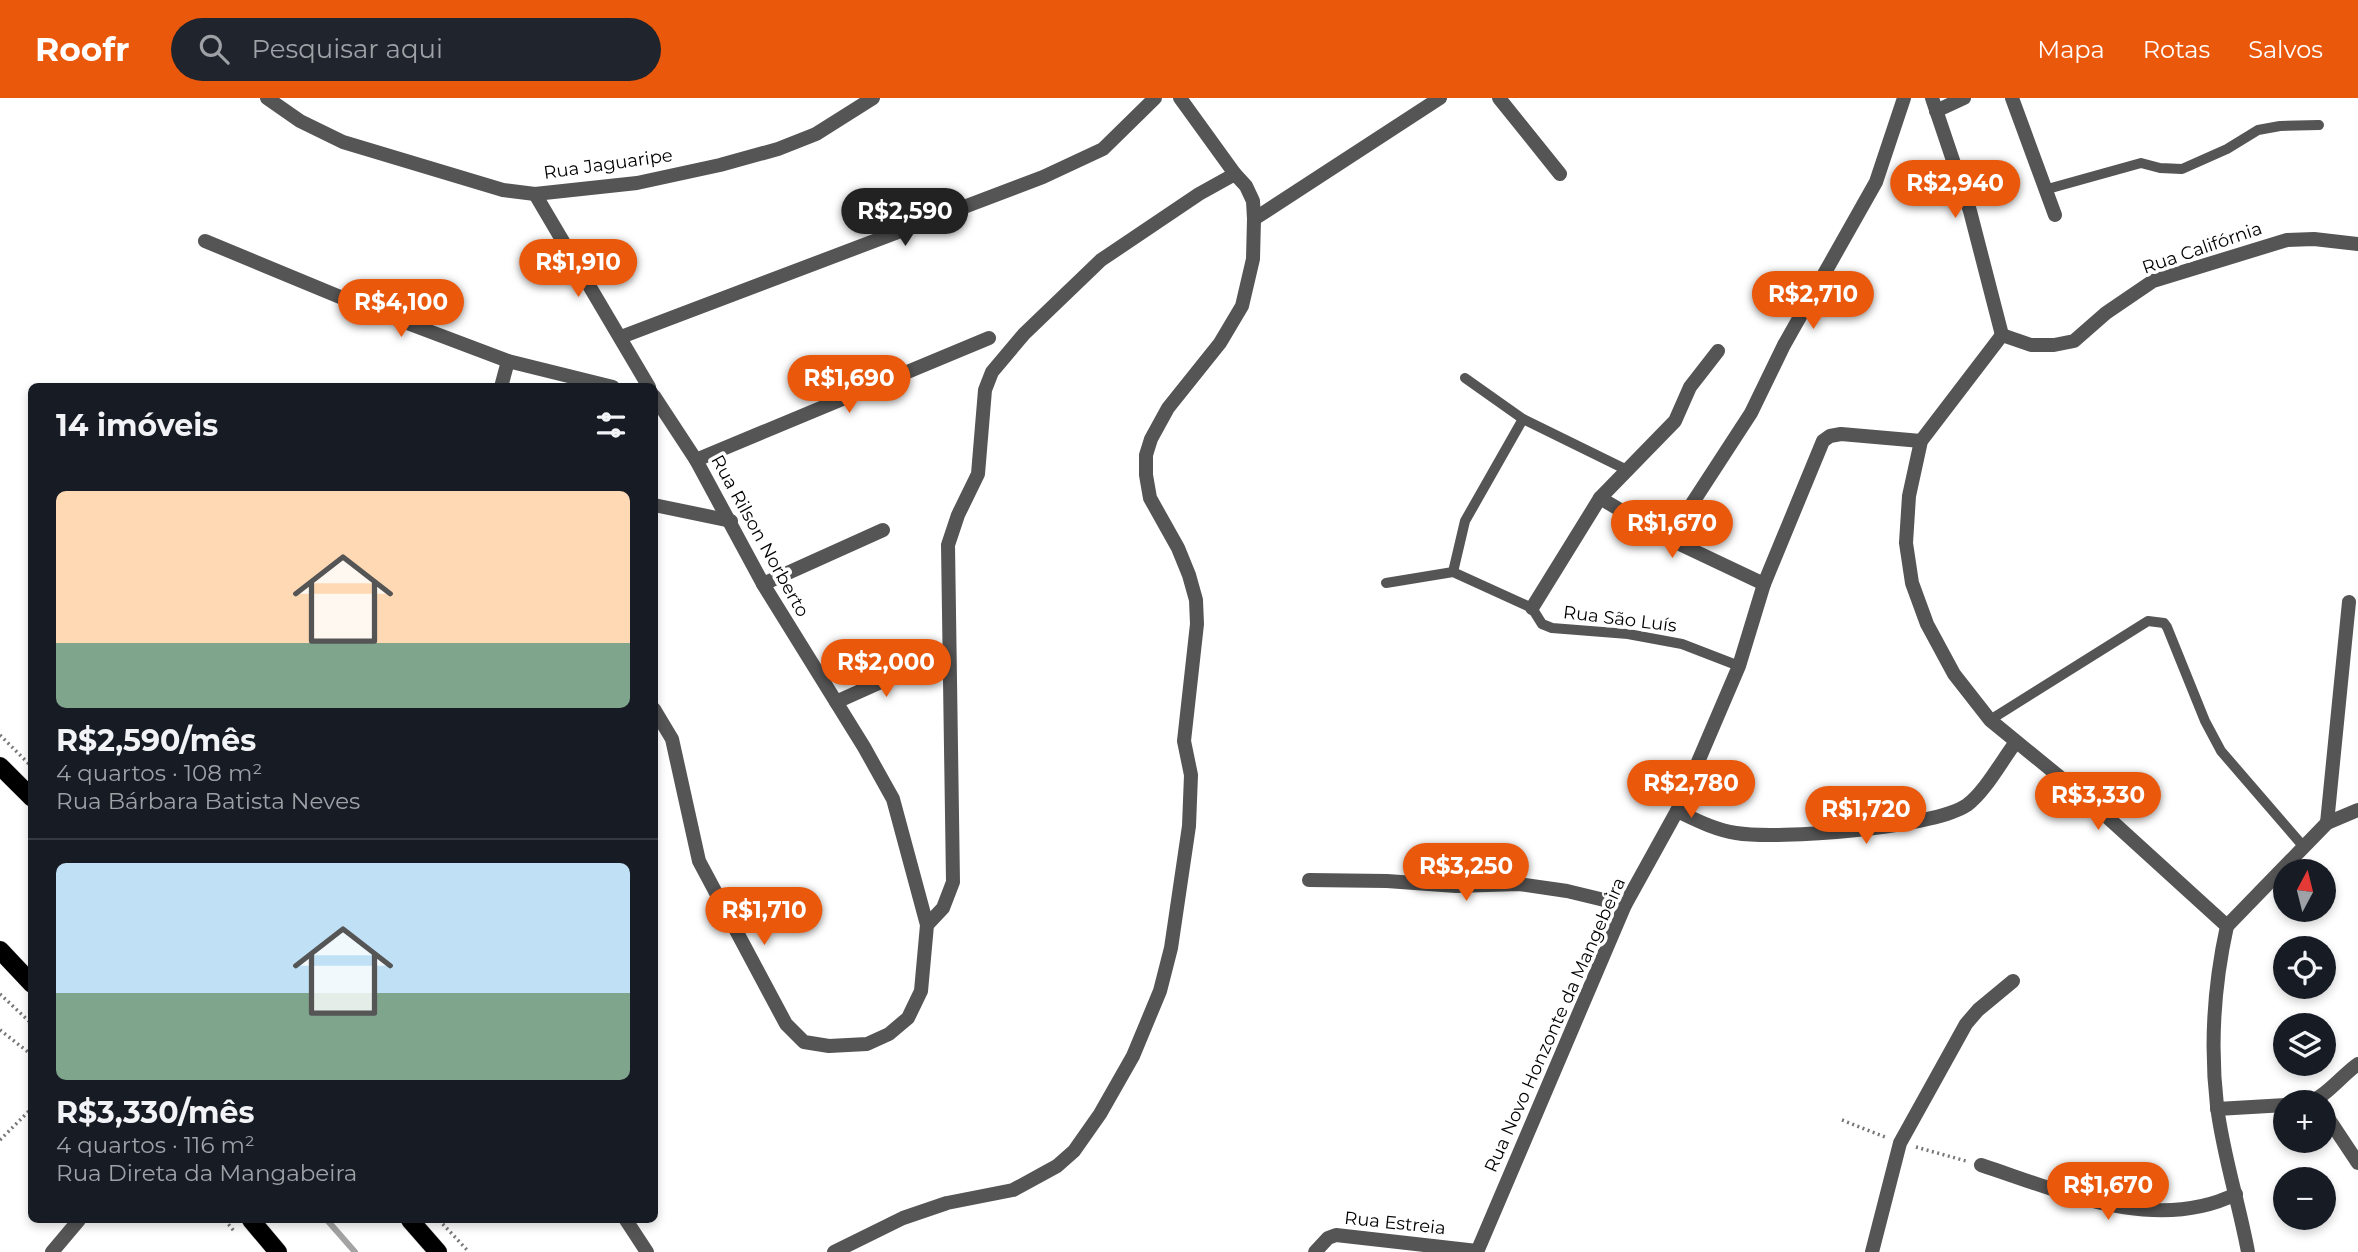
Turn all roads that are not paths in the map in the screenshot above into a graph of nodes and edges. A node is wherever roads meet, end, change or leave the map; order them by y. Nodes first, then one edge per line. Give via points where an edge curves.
1 (267, 98) edge
2 (873, 98) edge
3 (1155, 98) edge
4 (1180, 98) edge
5 (1440, 98) edge
6 (1499, 98) edge
7 (1904, 98) edge
8 (1964, 98) edge
9 (2012, 98) edge
10 (1934, 104) edge
11 (2319, 125) dead end
12 (1235, 174) junction
13 (1560, 174) dead end
14 (2044, 190) junction
15 (535, 194) junction
16 (2055, 215) dead end
17 (1254, 219) junction
18 (205, 241) dead end
19 (2358, 244) edge
20 (2002, 335) junction
21 (621, 337) junction
22 (989, 338) dead end
23 (1718, 351) dead end
24 (509, 361) junction
25 (1465, 378) dead end
26 (502, 383) edge
27 (597, 383) edge
28 (647, 383) edge
29 (658, 402) edge
30 (1523, 419) junction
31 (1921, 441) junction
32 (696, 460) junction
33 (1627, 470) junction
34 (1600, 498) junction
35 (658, 506) edge
36 (731, 521) junction
37 (884, 530) dead end
38 (1669, 539) junction
39 (1453, 572) junction
40 (1386, 583) dead end
41 (763, 584) junction
42 (1764, 584) junction
43 (2349, 601) dead end
44 (1532, 608) junction
45 (923, 663) dead end
46 (1739, 666) junction
47 (836, 702) junction
48 (658, 716) edge
49 (1990, 720) junction
50 (2016, 741) junction
51 (0, 766) edge
52 (28, 794) edge
53 (2358, 810) edge
54 (1677, 811) junction
55 (2327, 823) junction
56 (2303, 846) junction
57 (1309, 880) dead end
58 (1625, 905) junction
59 (927, 925) junction
60 (2227, 926) junction
61 (0, 950) edge
62 (28, 980) edge
63 (2013, 981) dead end
64 (2358, 1064) edge
65 (2329, 1090) edge
66 (2273, 1106) edge
67 (2217, 1109) junction
68 (2336, 1131) edge
69 (2358, 1163) edge
70 (1981, 1165) dead end
71 (2236, 1194) junction
72 (76, 1223) edge
73 (254, 1223) edge
74 (413, 1223) edge
75 (628, 1223) edge
76 (1387, 1247) edge
77 (1477, 1251) edge
78 (52, 1252) edge
79 (278, 1252) edge
80 (438, 1252) edge
81 (647, 1252) edge
82 (834, 1252) edge
83 (1314, 1252) edge
84 (1872, 1252) edge
85 (2248, 1252) edge

1 - 15 street, Rua Jaguaripe via 343,142 503,190
2 - 15 street, Rua Jaguaripe via 816,134 778,149 637,183
3 - 21 street via 1103,149 1043,177
4 - 12 street
5 - 17 street
6 - 13 street
7 - 38 street via 1876,181 1751,413
8 - 10 street
9 - 14 street
10 - 20 street via 1970,211
11 - 14 lane via 2258,131 2182,169 2141,163
12 - 17 street via 1246,186
12 - 59 street via 1101,260 1024,334 992,372 985,390 978,474 948,545 953,882 943,908
14 - 16 street
15 - 21 street
17 - 82 street via 1253,259 1242,306 1220,343 1168,408 1146,455 1150,498 1178,548 1196,600 1184,741 1191,775 1189,826 1160,991 1133,1056 1100,1114 1074,1151 1057,1166 1013,1190 947,1203 903,1218
18 - 24 street
19 - 20 street, Rua Califórnia via 2287,240 2153,281 2074,341 2031,345
20 - 31 street
21 - 28 street
22 - 32 street
23 - 33 street via 1690,387 1675,421
24 - 26 street
24 - 27 street
25 - 30 lane
29 - 32 street, Rua Rilson Norberto
30 - 33 lane
30 - 39 lane via 1465,521
31 - 42 street, Rua Novo Honzonte da Mangebeira via 1841,434 1823,441
31 - 49 street via 1909,496 1906,543 1912,583 1927,624 1954,674
32 - 36 street, Rua Rilson Norberto
33 - 34 street
34 - 38 street
34 - 44 street
35 - 36 street
36 - 41 street, Rua Rilson Norberto
37 - 41 street
38 - 42 street
39 - 40 lane
39 - 44 lane, Rua São Luís
41 - 47 street, Rua Rilson Norberto
42 - 46 street, Rua Novo Honzonte da Mangebeira
43 - 55 street
44 - 46 lane, Rua São Luís via 1542,624 1552,628 1682,644
45 - 47 street
46 - 54 street, Rua Novo Honzonte da Mangebeira
47 - 59 street, Rua Rilson Norberto via 893,799
48 - 59 street via 672,739 698,862 786,1024 804,1042 867,1044 908,1018 921,991
49 - 50 street
49 - 56 lane via 2148,621 2164,623 2221,751
50 - 54 street via 1968,804 1915,821 1767,836 1705,825
50 - 60 street
51 - 52 main road
53 - 55 street
54 - 58 street, Rua Novo Honzonte da Mangebeira
55 - 56 street
56 - 60 street
57 - 58 street via 1519,884
58 - 77 street, Rua Novo Honzonte da Mangebeira
60 - 67 street via 2214,1033
61 - 62 main road
63 - 84 street via 1966,1024 1900,1143
64 - 65 street
66 - 67 street
67 - 71 street
68 - 69 street
70 - 71 street via 2070,1194 2150,1210 2199,1208
71 - 85 street
72 - 78 street
73 - 79 main road
74 - 80 main road
75 - 81 street
76 - 77 street, Rua Estreia
76 - 83 street, Rua Estreia via 1336,1235

